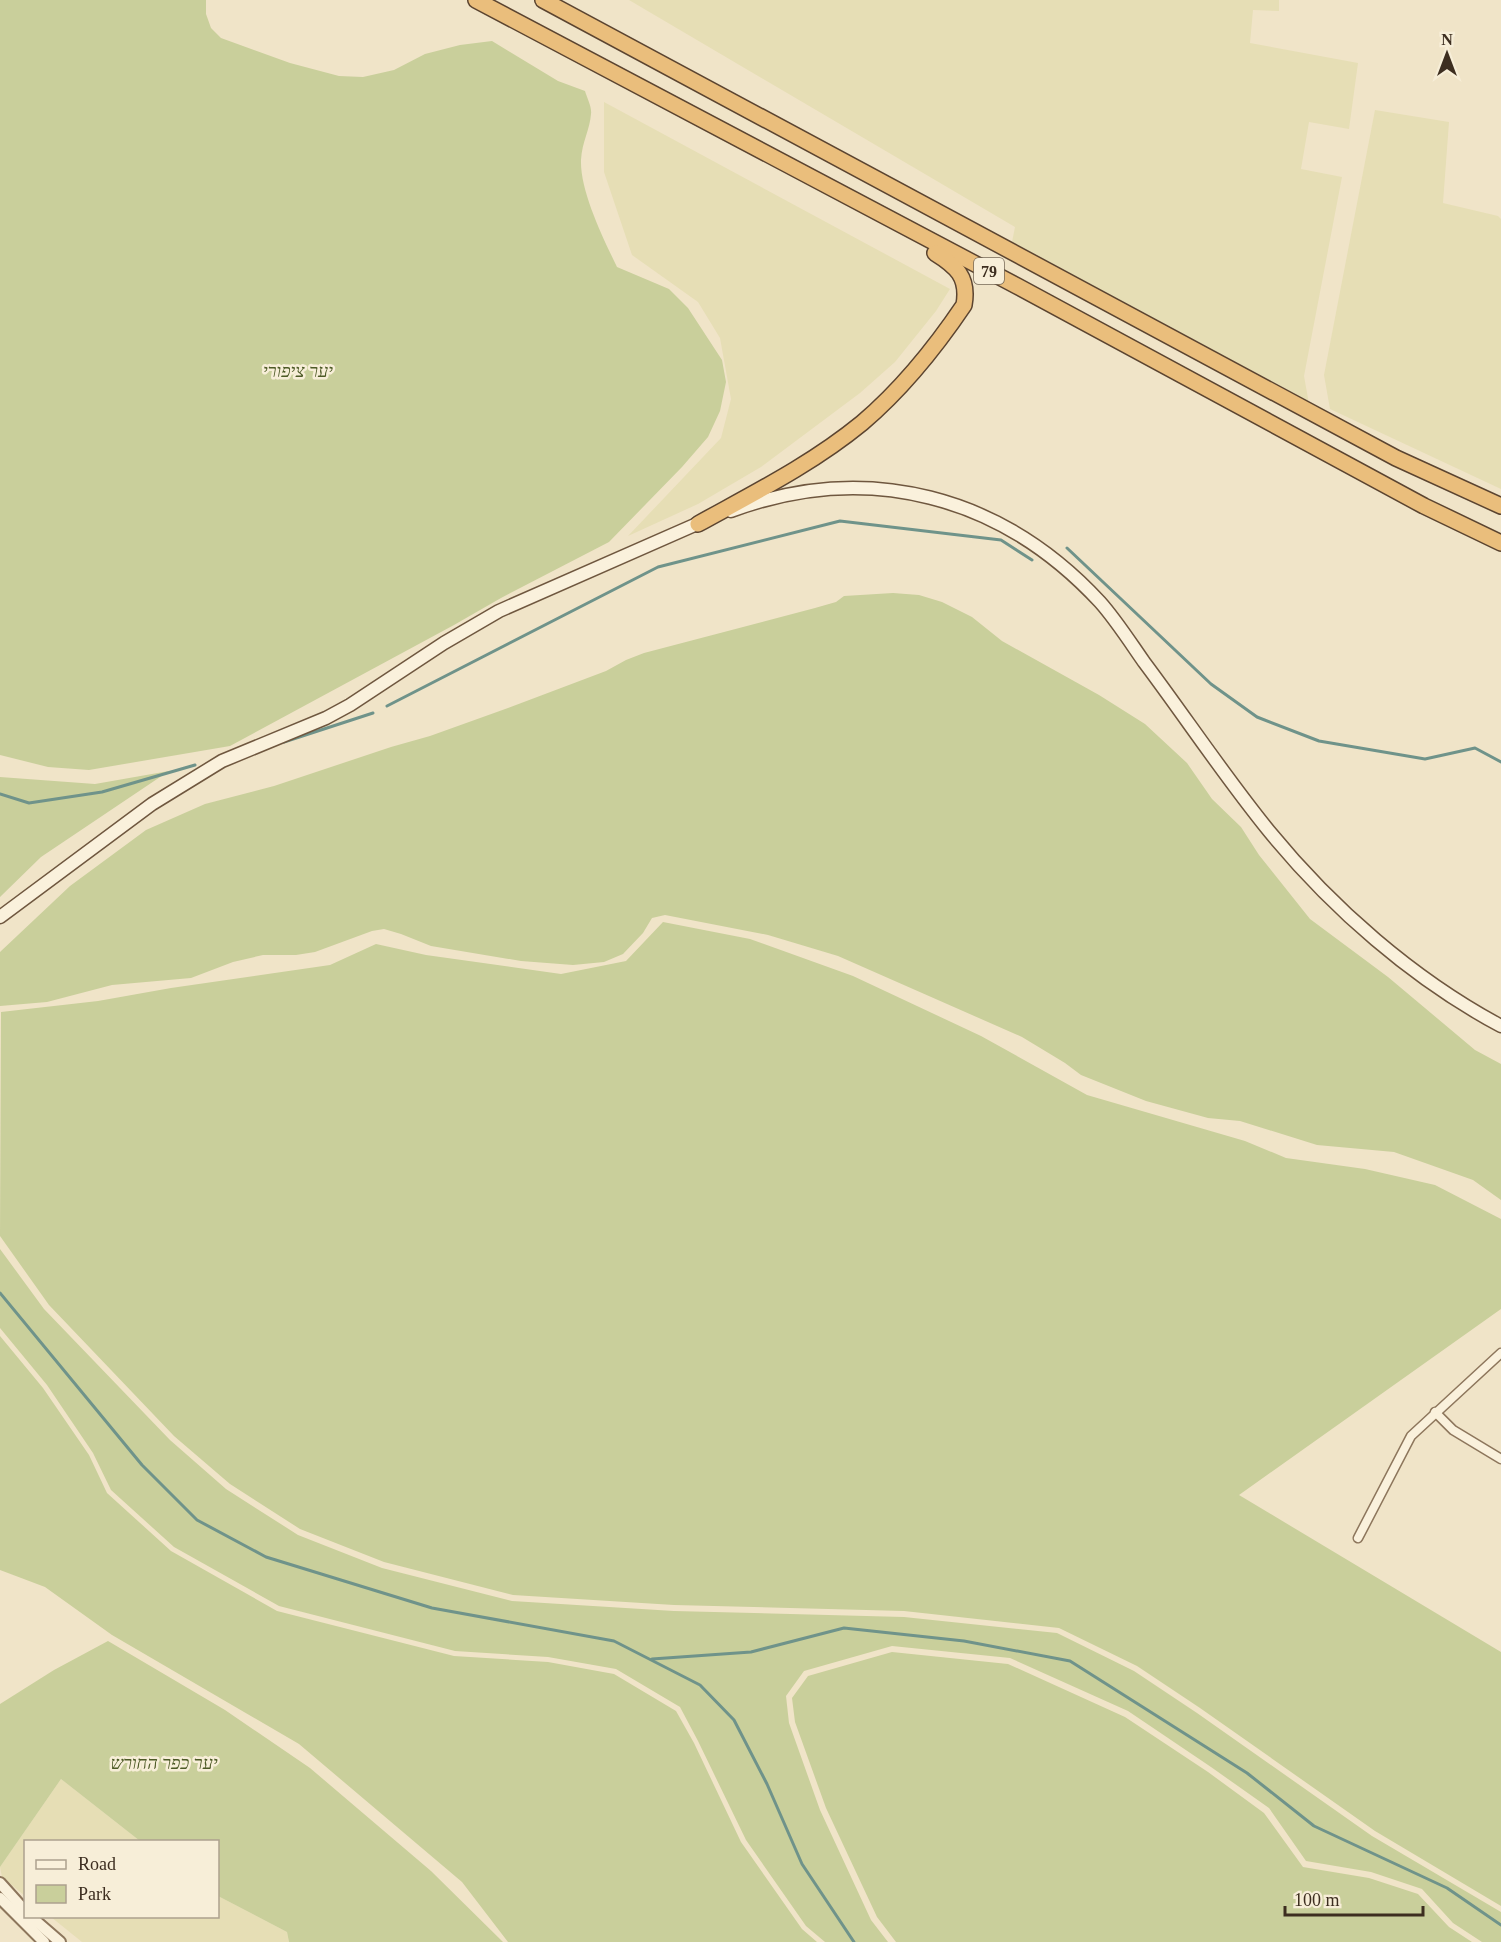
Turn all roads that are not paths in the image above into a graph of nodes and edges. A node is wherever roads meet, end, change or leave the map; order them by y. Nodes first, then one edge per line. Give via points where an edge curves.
1 (476, 0) edge
2 (543, 0) edge
3 (807, 175) junction
4 (1424, 506) junction
5 (1501, 506) edge
6 (698, 524) junction
7 (1501, 543) edge
8 (1501, 551) edge
9 (0, 917) edge
10 (1501, 1026) edge
11 (1501, 1353) edge
12 (1435, 1412) junction
13 (1501, 1459) edge
14 (1358, 1539) dead end
15 (0, 1883) edge
16 (0, 1898) edge
17 (24, 1910) edge
18 (31, 1918) edge
19 (44, 1942) edge
20 (60, 1942) edge

1 - 3 highway, 79
2 - 5 highway, 79 via 1396,458
3 - 4 highway, 79
3 - 6 highway via 952,264 964,284 964,305 926,357 864,421 787,475
4 - 7 highway, 79
4 - 8 highway
6 - 9 main road via 499,611 334,713 222,761 152,804
6 - 10 main road via 746,506 805,492 875,489 949,502 1026,538 1059,561 1101,603 1247,803 1324,892 1401,960
11 - 12 street
12 - 13 street via 1453,1430
12 - 14 street via 1411,1436
15 - 17 street
16 - 19 street
18 - 20 street

